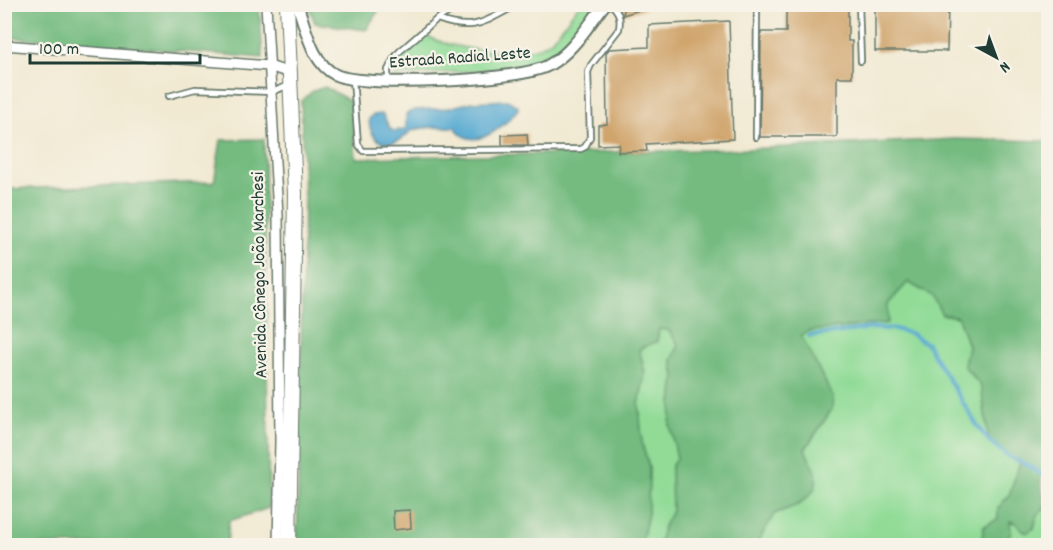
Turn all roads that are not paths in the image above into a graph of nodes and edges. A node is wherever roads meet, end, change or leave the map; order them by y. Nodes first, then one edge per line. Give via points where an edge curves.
1 (266, 4) edge
2 (287, 4) edge
3 (297, 4) edge
4 (463, 4) edge
5 (519, 4) edge
6 (604, 4) edge
7 (611, 4) edge
8 (756, 4) edge
9 (860, 4) edge
10 (437, 19) junction
11 (4, 45) edge
12 (861, 61) dead end
13 (269, 66) junction
14 (291, 79) junction
15 (352, 79) junction
16 (388, 82) junction
17 (272, 92) junction
18 (169, 96) dead end
19 (756, 137) dead end
20 (278, 546) edge
21 (289, 546) edge

1 - 13 street, Avenida Cônego João Marchesi
2 - 14 main road
3 - 15 street, Estrada Radial Leste via 318,58 336,75
4 - 10 lane
5 - 10 lane via 473,26
6 - 16 street, Estrada Radial Leste via 569,50 535,72
7 - 15 lane via 617,11 619,29 588,72 590,137 580,149 363,151 358,144
8 - 19 lane
9 - 12 lane
10 - 16 lane via 393,60
11 - 13 street
13 - 14 street
13 - 17 street, Avenida Cônego João Marchesi
14 - 17 lane
14 - 21 main road via 295,194
15 - 16 street, Estrada Radial Leste
17 - 18 lane via 195,90
17 - 20 street, Avenida Cônego João Marchesi via 278,215

